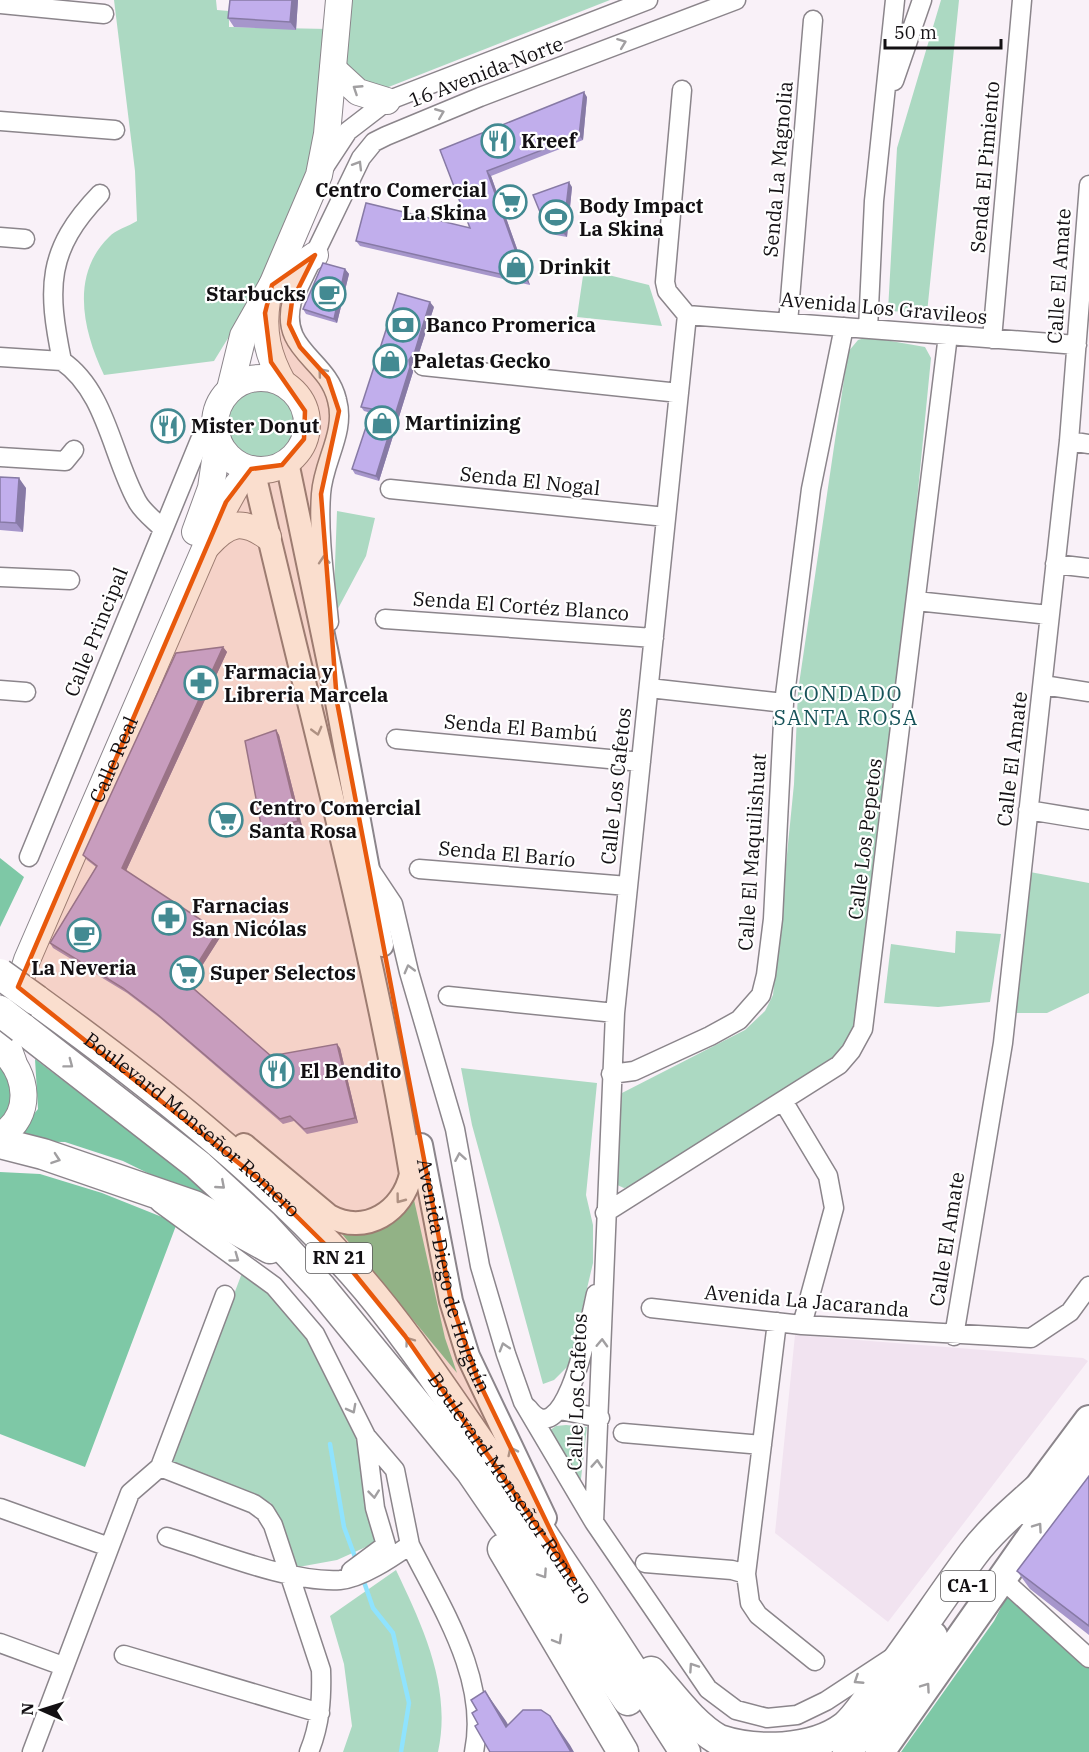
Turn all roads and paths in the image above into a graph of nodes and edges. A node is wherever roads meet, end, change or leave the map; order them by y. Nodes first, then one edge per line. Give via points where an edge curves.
1 (339, 0) edge
2 (648, 0) edge
3 (736, 0) edge
4 (895, 0) edge
5 (922, 0) edge
6 (1022, 0) edge
7 (0, 4) edge
8 (619, 6) edge
9 (104, 14) dead end
10 (813, 20) dead end
11 (333, 69) junction
12 (444, 80) junction
13 (682, 90) dead end
14 (480, 97) junction
15 (387, 101) junction
16 (886, 105) junction
17 (0, 121) edge
18 (115, 130) dead end
19 (319, 175) junction
20 (1089, 184) edge
21 (1089, 189) edge
22 (100, 194) dead end
23 (0, 237) edge
24 (25, 239) dead end
25 (315, 255) junction
26 (270, 287) junction
27 (1084, 313) edge
28 (687, 315) junction
29 (788, 323) junction
30 (844, 327) junction
31 (868, 329) junction
32 (948, 335) junction
33 (992, 339) junction
34 (1077, 345) junction
35 (0, 357) edge
36 (62, 361) junction
37 (423, 366) dead end
38 (284, 383) junction
39 (230, 389) junction
40 (679, 393) junction
41 (217, 437) junction
42 (1069, 441) junction
43 (1089, 444) edge
44 (74, 450) dead end
45 (0, 457) edge
46 (287, 462) junction
47 (252, 469) junction
48 (390, 489) dead end
49 (666, 517) junction
50 (162, 528) junction
51 (268, 537) junction
52 (206, 547) junction
53 (1055, 564) junction
54 (1089, 568) edge
55 (0, 577) edge
56 (70, 580) dead end
57 (916, 601) junction
58 (1049, 615) junction
59 (385, 619) dead end
60 (654, 638) junction
61 (1043, 685) junction
62 (649, 688) junction
63 (0, 690) edge
64 (26, 692) dead end
65 (1089, 692) edge
66 (337, 702) junction
67 (784, 703) junction
68 (396, 739) dead end
69 (641, 762) junction
70 (1028, 810) junction
71 (1089, 820) edge
72 (29, 857) dead end
73 (367, 866) junction
74 (419, 869) dead end
75 (628, 886) junction
76 (0, 974) edge
77 (0, 991) edge
78 (448, 996) dead end
79 (39, 1002) junction
80 (615, 1013) junction
81 (11, 1020) edge
82 (7, 1055) edge
83 (611, 1074) junction
84 (783, 1101) junction
85 (0, 1136) edge
86 (0, 1143) edge
87 (137, 1186) junction
88 (605, 1212) junction
89 (604, 1263) junction
90 (1089, 1286) edge
91 (321, 1288) junction
92 (225, 1294) dead end
93 (651, 1308) dead end
94 (777, 1322) junction
95 (802, 1324) junction
96 (954, 1336) junction
97 (394, 1377) junction
98 (523, 1402) junction
99 (560, 1410) junction
100 (600, 1418) junction
101 (1089, 1420) edge
102 (623, 1433) dead end
103 (366, 1436) junction
104 (762, 1445) junction
105 (1089, 1455) edge
106 (160, 1467) junction
107 (1037, 1490) junction
108 (0, 1508) edge
109 (594, 1522) junction
110 (167, 1537) dead end
111 (410, 1545) junction
112 (108, 1547) junction
113 (645, 1563) dead end
114 (289, 1574) junction
115 (747, 1574) junction
116 (574, 1579) junction
117 (1002, 1579) junction
118 (341, 1580) junction
119 (598, 1615) junction
120 (0, 1643) edge
121 (907, 1649) junction
122 (124, 1655) dead end
123 (1089, 1658) edge
124 (815, 1661) dead end
125 (63, 1666) junction
126 (320, 1713) junction
127 (32, 1752) edge
128 (309, 1752) edge
129 (474, 1752) edge
130 (623, 1752) edge
131 (664, 1752) edge
132 (685, 1752) edge
133 (847, 1752) edge
134 (880, 1752) edge

1 - 11 main road
2 - 8 street, 16 Avenida Norte
14 -> 3 street, 16 Avenida Norte
4 - 16 street
5 - 16 street
6 - 33 street, Senda El Pimiento
7 - 9 street
8 - 12 street, 16 Avenida Norte
10 - 29 street, Senda La Magnolia
15 -> 11 main road via 358,92
11 - 19 main road
12 - 14 street
12 - 15 street, 16 Avenida Norte
13 - 28 street via 665,282 667,291
25 -> 14 street, 16 Avenida Norte via 355,168 374,142
15 - 19 street, 16 Avenida Norte via 348,131
16 - 31 street via 874,201
17 - 18 street
19 - 26 main road
20 - 21 street, Calle El Amate
21 - 27 street, Calle El Amate
22 - 36 street via 77,218 61,247 52,313
23 - 24 street
25 - 26 main road
66 -> 25 street, 16 Avenida Norte via 321,494 338,432 339,411 328,378 300,347 289,324 292,301
26 - 38 main road via 265,338 271,362
26 - 39 main road via 243,336
27 - 34 street, Calle El Amate
28 - 29 street, Avenida Los Gravileos
28 - 40 street, Calle Los Cafetos
29 - 30 street, Avenida Los Gravileos
30 - 31 street, Avenida Los Gravileos
30 - 67 street, Calle El Maquilishuat via 811,489
31 - 32 street, Avenida Los Gravileos
32 - 33 street, Avenida Los Gravileos
32 - 57 street, Calle Los Pepetos
33 - 34 street, Avenida Los Gravileos
34 - 42 street, Calle El Amate
35 - 36 street
36 - 50 street via 78,372 94,399 137,503
37 - 40 street
38 - 39 main road via 255,378
38 - 46 main road via 299,398 306,418 301,446
39 - 41 main road via 218,407
40 - 49 street, Calle Los Cafetos
41 - 47 main road via 231,459
41 - 50 street, Calle Principal via 200,440
41 - 77 main road, Calle Real via 211,489 204,511
42 - 43 street
42 - 53 street, Calle El Amate
44 - 45 street via 65,461
46 - 47 main road via 272,469
46 - 66 street, Avenida Diego de Holguín
47 - 51 street, Avenida Diego de Holguín
47 - 52 main road, Calle Real via 226,502
48 - 49 street, Senda El Nogal
49 - 60 street, Calle Los Cafetos
50 - 72 street, Calle Principal
51 - 52 main road via 256,529 237,525 221,531
51 -> 79 street, Avenida Diego de Holguín via 375,979 411,1174 408,1188 400,1201 380,1218 353,1223 336,1220 106,1037
52 - 82 main road, Calle Real via 27,960 5,1027
53 - 54 street
53 - 58 street, Calle El Amate
55 - 56 street
57 - 58 street
57 - 84 street, Calle Los Pepetos via 863,1029 852,1051 839,1065
58 - 61 street, Calle El Amate
59 - 60 street, Senda El Cortéz Blanco
60 - 62 street, Calle Los Cafetos
61 - 65 street
61 - 70 street, Calle El Amate
62 - 67 street
62 - 69 street, Calle Los Cafetos
63 - 64 street
66 - 73 street, Avenida Diego de Holguín
67 - 83 street, Calle El Maquilishuat via 773,920 761,996 747,1013 710,1036 634,1071
68 - 69 street, Senda El Bambú
69 - 75 street, Calle Los Cafetos
70 - 71 street
70 - 96 street, Calle El Amate via 1003,1044
98 -> 73 street via 480,1266 455,1128 393,904
116 -> 73 street, Avenida Diego de Holguín via 478,1380 451,1301
74 - 75 street, Senda El Barío
75 - 80 street, Calle Los Cafetos
76 - 79 highway, Boulevard Monseñor Romero / RN 21, bridge
78 - 80 street
116 -> 79 highway, Boulevard Monseñor Romero / RN 21 via 405,1336 353,1272 260,1180
80 - 83 street, Calle Los Cafetos
81 -> 91 highway, Boulevard Monseñor Romero / RN 21 via 198,1165 262,1224
82 - 85 main road, Calle Real via 21,1075 24,1091 16,1121
83 - 88 street, Calle Los Cafetos
84 - 88 street, Calle Los Pepetos
84 - 95 street via 828,1176 834,1208
86 -> 87 highway
87 - 91 highway via 194,1206 242,1230 280,1254
87 -> 103 street via 274,1286 325,1349
88 - 89 street, Calle Los Cafetos
89 - 99 street, Calle Los Cafetos via 572,1385
100 -> 89 street, Calle Los Cafetos
90 - 96 street, Avenida La Jacaranda via 1070,1312 1031,1338
91 - 97 highway, Boulevard Monseñor Romero / RN 21
92 - 106 street
93 - 94 street, Avenida La Jacaranda
94 - 95 street, Avenida La Jacaranda
94 - 104 street
95 - 96 street, Avenida La Jacaranda
97 -> 130 highway via 512,1564
97 -> 131 highway via 471,1471
98 - 99 street, Calle Los Cafetos via 540,1419 553,1417
98 - 109 street
99 - 100 street
109 -> 100 street, Calle Los Cafetos
101 - 107 main road, CA-1
102 - 104 street
103 - 111 street via 395,1470
103 -> 118 street via 375,1508 386,1545
104 - 115 street
117 -> 105 main road, CA-1
106 - 112 street via 130,1493
106 - 114 street via 254,1504 265,1512
107 - 121 highway via 974,1552
107 - 133 main road, CA-1 via 880,1712
108 - 112 street
121 -> 109 street via 804,1712 783,1718 745,1714 708,1689
110 - 114 street
111 - 118 street via 380,1565
111 - 129 street via 456,1638 475,1696
112 - 125 street
113 - 115 street
114 - 118 street
114 - 126 street via 321,1670
115 - 124 street via 750,1603 758,1615
116 - 119 highway, Boulevard Monseñor Romero / RN 21
117 - 123 street
134 -> 117 main road, CA-1
119 - 121 highway via 709,1733 742,1748 766,1751 810,1744 846,1726
119 - 132 highway
120 - 125 street
122 - 126 street
125 - 127 street
126 - 128 street

